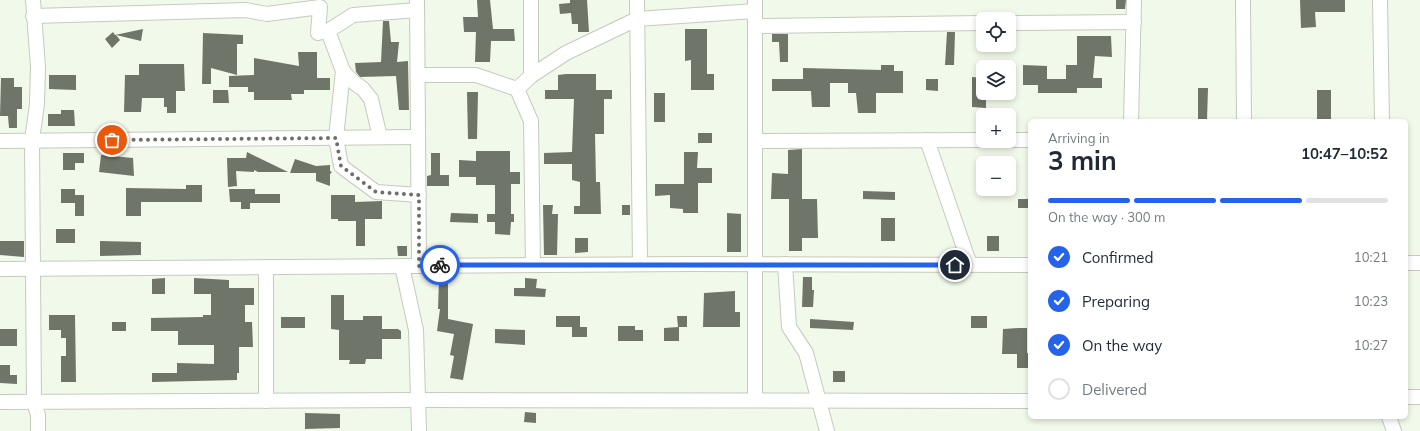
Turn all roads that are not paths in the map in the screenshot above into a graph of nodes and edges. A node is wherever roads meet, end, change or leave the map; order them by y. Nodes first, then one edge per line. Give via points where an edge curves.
1 (33, 0) edge
2 (531, 0) edge
3 (637, 0) edge
4 (1134, 0) edge
5 (1243, 0) edge
6 (1380, 0) edge
7 (417, 5) edge
8 (755, 6) edge
9 (33, 16) junction
10 (637, 19) junction
11 (1134, 22) junction
12 (1016, 23) edge
13 (976, 24) edge
14 (755, 26) junction
15 (328, 31) junction
16 (343, 71) junction
17 (418, 75) junction
18 (531, 76) junction
19 (518, 89) junction
20 (1131, 119) edge
21 (1244, 119) edge
22 (1382, 119) edge
23 (380, 137) junction
24 (418, 137) junction
25 (336, 138) junction
26 (32, 140) junction
27 (927, 140) junction
28 (976, 140) edge
29 (1016, 140) edge
30 (1028, 140) edge
31 (0, 141) edge
32 (755, 141) junction
33 (419, 195) junction
34 (1408, 263) edge
35 (1420, 263) edge
36 (640, 264) junction
37 (755, 264) junction
38 (785, 264) junction
39 (533, 265) junction
40 (1028, 265) edge
41 (402, 266) junction
42 (419, 266) junction
43 (970, 266) junction
44 (266, 267) junction
45 (0, 269) edge
46 (34, 269) junction
47 (1408, 397) edge
48 (1420, 397) edge
49 (419, 400) junction
50 (755, 400) junction
51 (818, 400) junction
52 (266, 401) junction
53 (1028, 401) edge
54 (0, 402) edge
55 (34, 402) junction
56 (1390, 419) edge
57 (38, 431) edge
58 (419, 431) edge
59 (827, 431) edge
60 (1394, 431) edge

1 - 9 street
2 - 18 street
3 - 10 street
4 - 11 street
5 - 21 street
6 - 22 street
7 - 15 street via 353,15
7 - 17 street
8 - 10 street
8 - 14 street
9 - 15 street via 246,10 267,14 320,7 318,33
9 - 26 street via 38,66 37,104
10 - 18 street via 566,54
10 - 36 street
11 - 12 street
11 - 20 street
13 - 14 street
14 - 32 street
15 - 16 street
16 - 23 street via 371,99
16 - 25 street
17 - 19 street via 476,75
17 - 24 street
18 - 19 street
19 - 39 street via 531,121
23 - 24 street
23 - 25 street
24 - 33 street
25 - 26 street
25 - 33 street via 341,166 376,192
26 - 31 street
26 - 46 street
27 - 28 street
27 - 32 street
27 - 43 street
29 - 30 street
32 - 37 street
33 - 42 street
34 - 35 street
36 - 37 street
36 - 39 street
37 - 38 street
37 - 50 street
38 - 43 street
38 - 51 street via 789,327 806,353
39 - 42 street
40 - 43 street
41 - 42 street
41 - 44 street
41 - 49 street via 416,330
44 - 46 street
44 - 52 street
45 - 46 street
46 - 55 street
47 - 48 street
49 - 50 street
49 - 52 street
49 - 58 street
50 - 51 street
51 - 53 street
51 - 59 street
52 - 55 street
54 - 55 street
55 - 57 street via 38,415
56 - 60 street

